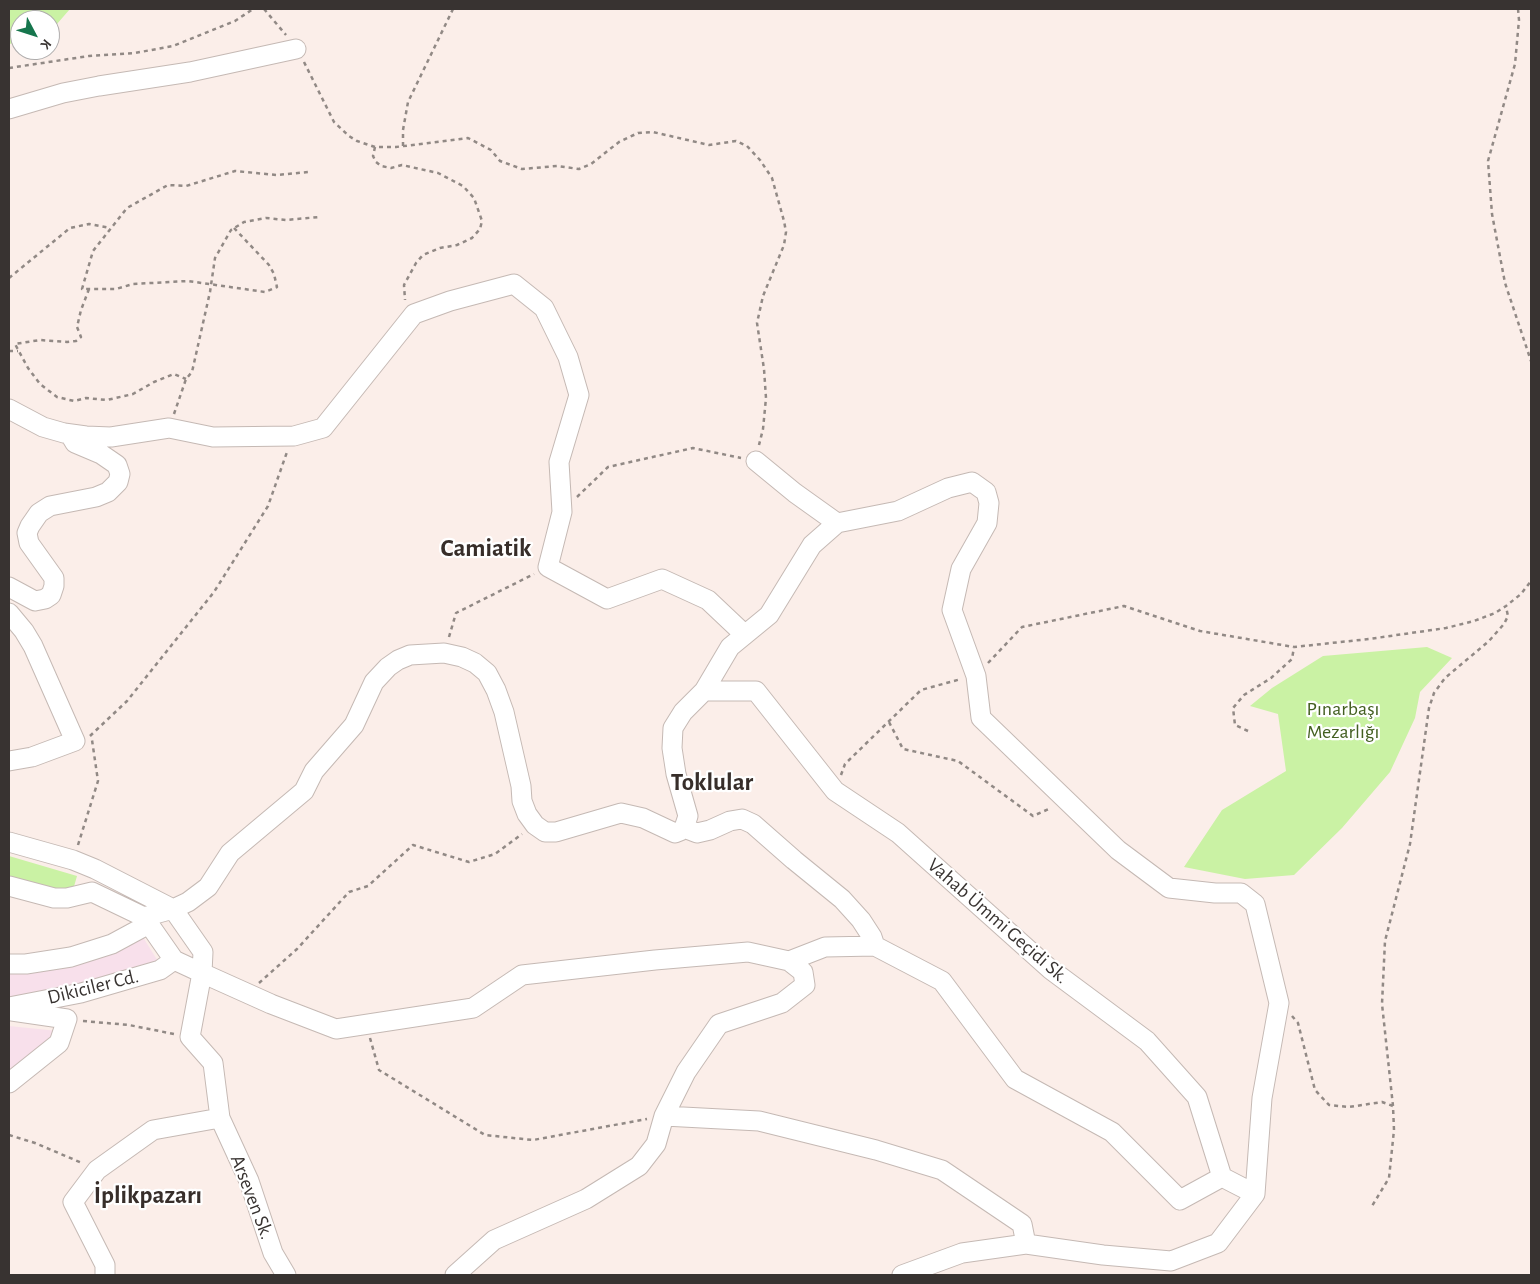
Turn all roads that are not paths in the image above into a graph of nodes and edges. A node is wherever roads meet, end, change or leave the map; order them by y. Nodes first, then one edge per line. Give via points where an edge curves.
1 (296, 49) road end
2 (9, 109) edge
3 (9, 410) edge
4 (72, 434) junction
5 (756, 461) road end
6 (837, 523) junction
7 (9, 587) edge
8 (9, 614) edge
9 (744, 634) junction
10 (704, 692) junction
11 (9, 761) edge
12 (684, 828) junction
13 (9, 842) edge
14 (9, 886) edge
15 (173, 908) junction
16 (147, 921) junction
17 (875, 946) junction
18 (174, 960) junction
19 (789, 961) junction
20 (9, 964) edge
21 (202, 973) junction
22 (9, 1009) edge
23 (9, 1083) edge
24 (664, 1116) junction
25 (220, 1118) junction
26 (1222, 1177) junction
27 (1255, 1194) junction
28 (1026, 1244) junction
29 (105, 1275) edge
30 (286, 1275) edge
31 (455, 1275) edge
32 (902, 1275) edge

1 - 2 street via 190,72 62,93
3 - 4 street via 43,427
4 - 7 street via 75,443 101,454 116,465 120,474 118,482 96,498 50,506 39,513 30,526 27,533 29,543 54,578 51,595 35,601
4 - 9 street via 111,437 168,428 213,437 294,436 323,428 414,314 514,284 544,308 568,357 579,395 559,462 562,512 548,568 607,599 662,579 708,600
5 - 6 street
6 - 9 street via 812,545 769,615
6 - 27 street via 898,511 948,488 972,482 986,492 989,504 987,523 961,570 952,610 976,676 981,718 1118,850 1169,888 1241,893 1255,904 1278,1003 1262,1098
8 - 11 street via 33,646 83,738 32,757
9 - 10 street via 730,647
10 - 12 street via 683,712 673,728 676,774 688,816
10 - 26 street, Vahab Ümmi Geçidi Sk. via 756,691 835,790 898,833 1050,969 1147,1042 1197,1097
12 - 15 street via 675,833 643,818 621,814 556,832 545,832 535,825 522,801 507,724 496,690 486,673 476,663 462,657 444,653 410,655 388,667 374,682 354,724 314,771 304,791 230,853 208,886 188,902
12 - 17 street via 697,834 730,821 742,819 753,824 842,899 861,920
13 - 15 street via 96,869
14 - 16 street via 54,898 92,892
15 - 16 street
15 - 21 street via 203,952
16 - 18 street
16 - 20 street via 112,944 72,957
17 - 19 street via 825,947
17 - 26 street via 942,982 1015,1079 1112,1132 1180,1200
18 - 21 street
18 - 22 street, Dikiciler Cd. via 160,970 81,993
19 - 21 street via 748,952 522,975 473,1008 336,1029
19 - 24 street via 803,972 805,985 782,1003 719,1024 686,1072
21 - 25 street, Arseven Sk. via 190,1037 213,1063
22 - 23 street via 67,1020 59,1043
24 - 28 street via 759,1121 942,1170 1022,1224
24 - 31 street via 656,1144 639,1166 586,1199 494,1240
25 - 29 street via 153,1130 97,1170 73,1202 104,1265
25 - 30 street, Arseven Sk. via 249,1181 273,1254
26 - 27 street
27 - 28 street via 1218,1243 1171,1261
28 - 32 street via 962,1253

